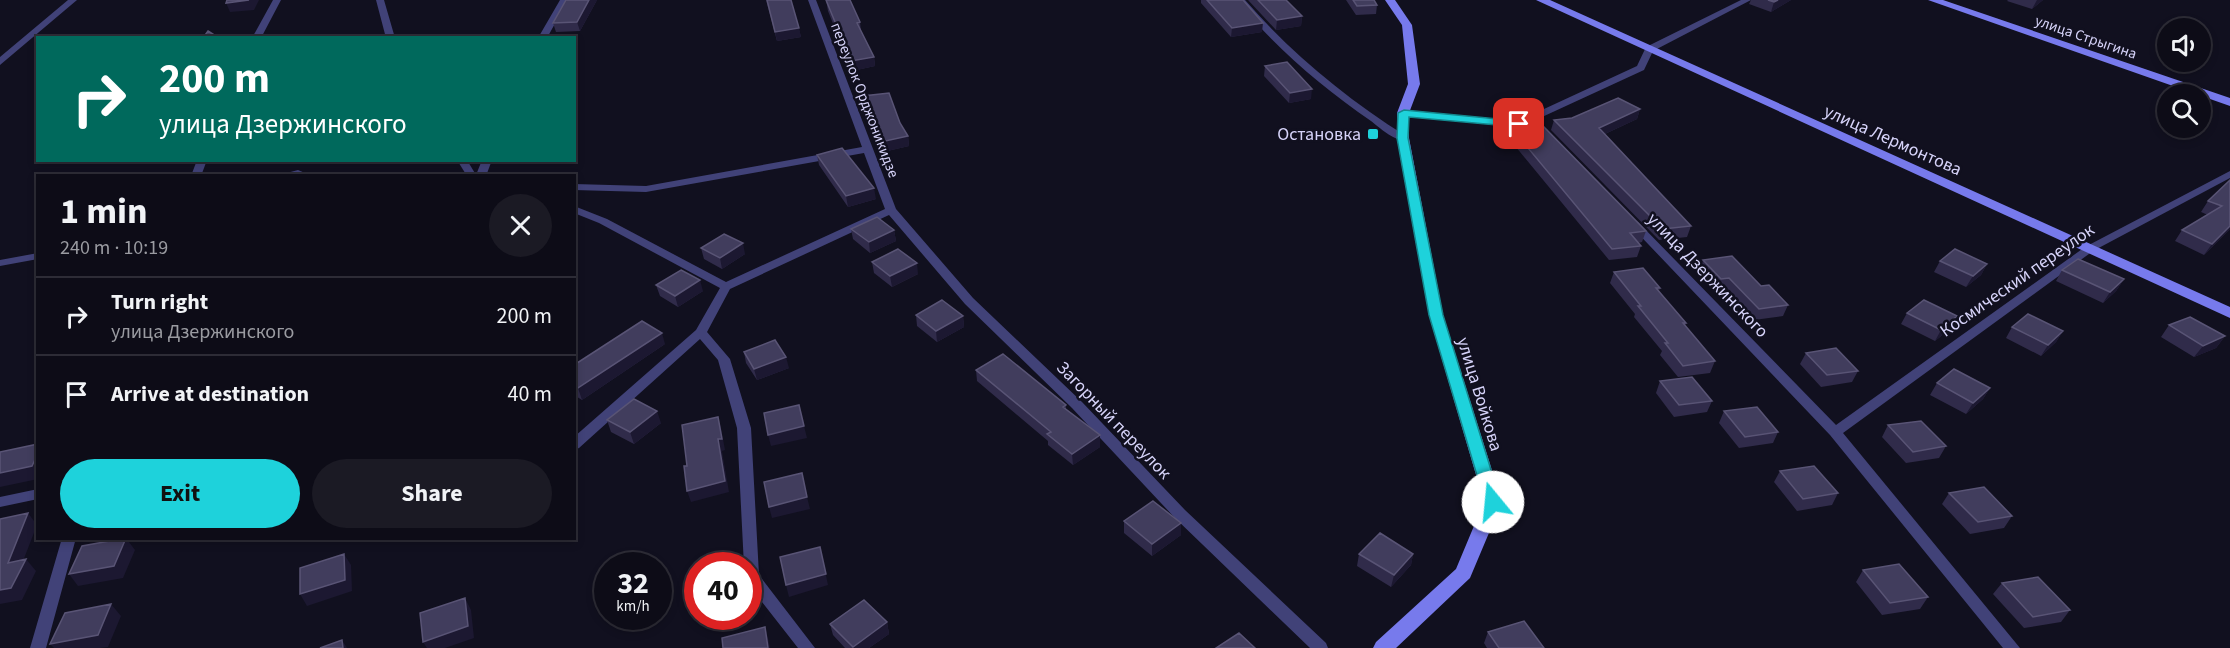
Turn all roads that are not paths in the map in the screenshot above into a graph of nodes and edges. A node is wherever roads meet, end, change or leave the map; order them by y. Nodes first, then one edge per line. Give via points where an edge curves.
1 (73, 0) edge
2 (277, 0) edge
3 (380, 0) edge
4 (564, 0) edge
5 (812, 0) edge
6 (1241, 0) edge
7 (1390, 0) edge
8 (1541, 0) edge
9 (1747, 0) edge
10 (1933, 0) edge
11 (257, 36) edge
12 (390, 36) edge
13 (543, 36) edge
14 (1648, 49) junction
15 (0, 62) edge
16 (2230, 102) edge
17 (1404, 113) junction
18 (1519, 124) junction
19 (1543, 130) edge
20 (1403, 138) junction
21 (868, 148) junction
22 (2230, 174) edge
23 (576, 187) edge
24 (576, 210) edge
25 (891, 210) junction
26 (1624, 214) edge
27 (2089, 249) junction
28 (36, 256) edge
29 (0, 263) edge
30 (726, 287) junction
31 (2230, 313) edge
32 (701, 332) junction
33 (1835, 432) junction
34 (576, 443) edge
35 (36, 494) edge
36 (0, 502) edge
37 (68, 540) edge
38 (38, 648) edge
39 (807, 648) edge
40 (1320, 648) edge
41 (1383, 648) edge
42 (2012, 648) edge

1 - 15 lane
2 - 11 lane
3 - 12 lane
4 - 13 lane
5 - 21 lane, переулок Орджоникидзе
6 - 20 lane via 1261,25 1361,112
7 - 17 street via 1407,25 1410,49 1414,84
8 - 14 street, улица Лермонтова
9 - 14 lane
10 - 16 street, улица Стрыгина
14 - 18 lane via 1641,68
14 - 27 street, улица Лермонтова
17 - 18 lane
17 - 20 street, улица Войкова
18 - 19 lane
20 - 41 street, улица Войкова via 1436,315 1493,502 1463,573
21 - 23 lane via 645,189
21 - 25 lane, переулок Орджоникидзе
22 - 27 lane, Космический переулок
24 - 30 lane
25 - 30 lane
25 - 40 lane, Загорный переулок via 969,301 1077,405 1180,514
26 - 33 lane, улица Дзержинского
27 - 31 street, улица Лермонтова
27 - 33 lane, Космический переулок
28 - 29 lane
30 - 32 lane
32 - 34 lane
32 - 39 lane via 724,359 744,428 752,577
33 - 42 lane, улица Дзержинского
35 - 36 lane
37 - 38 lane

